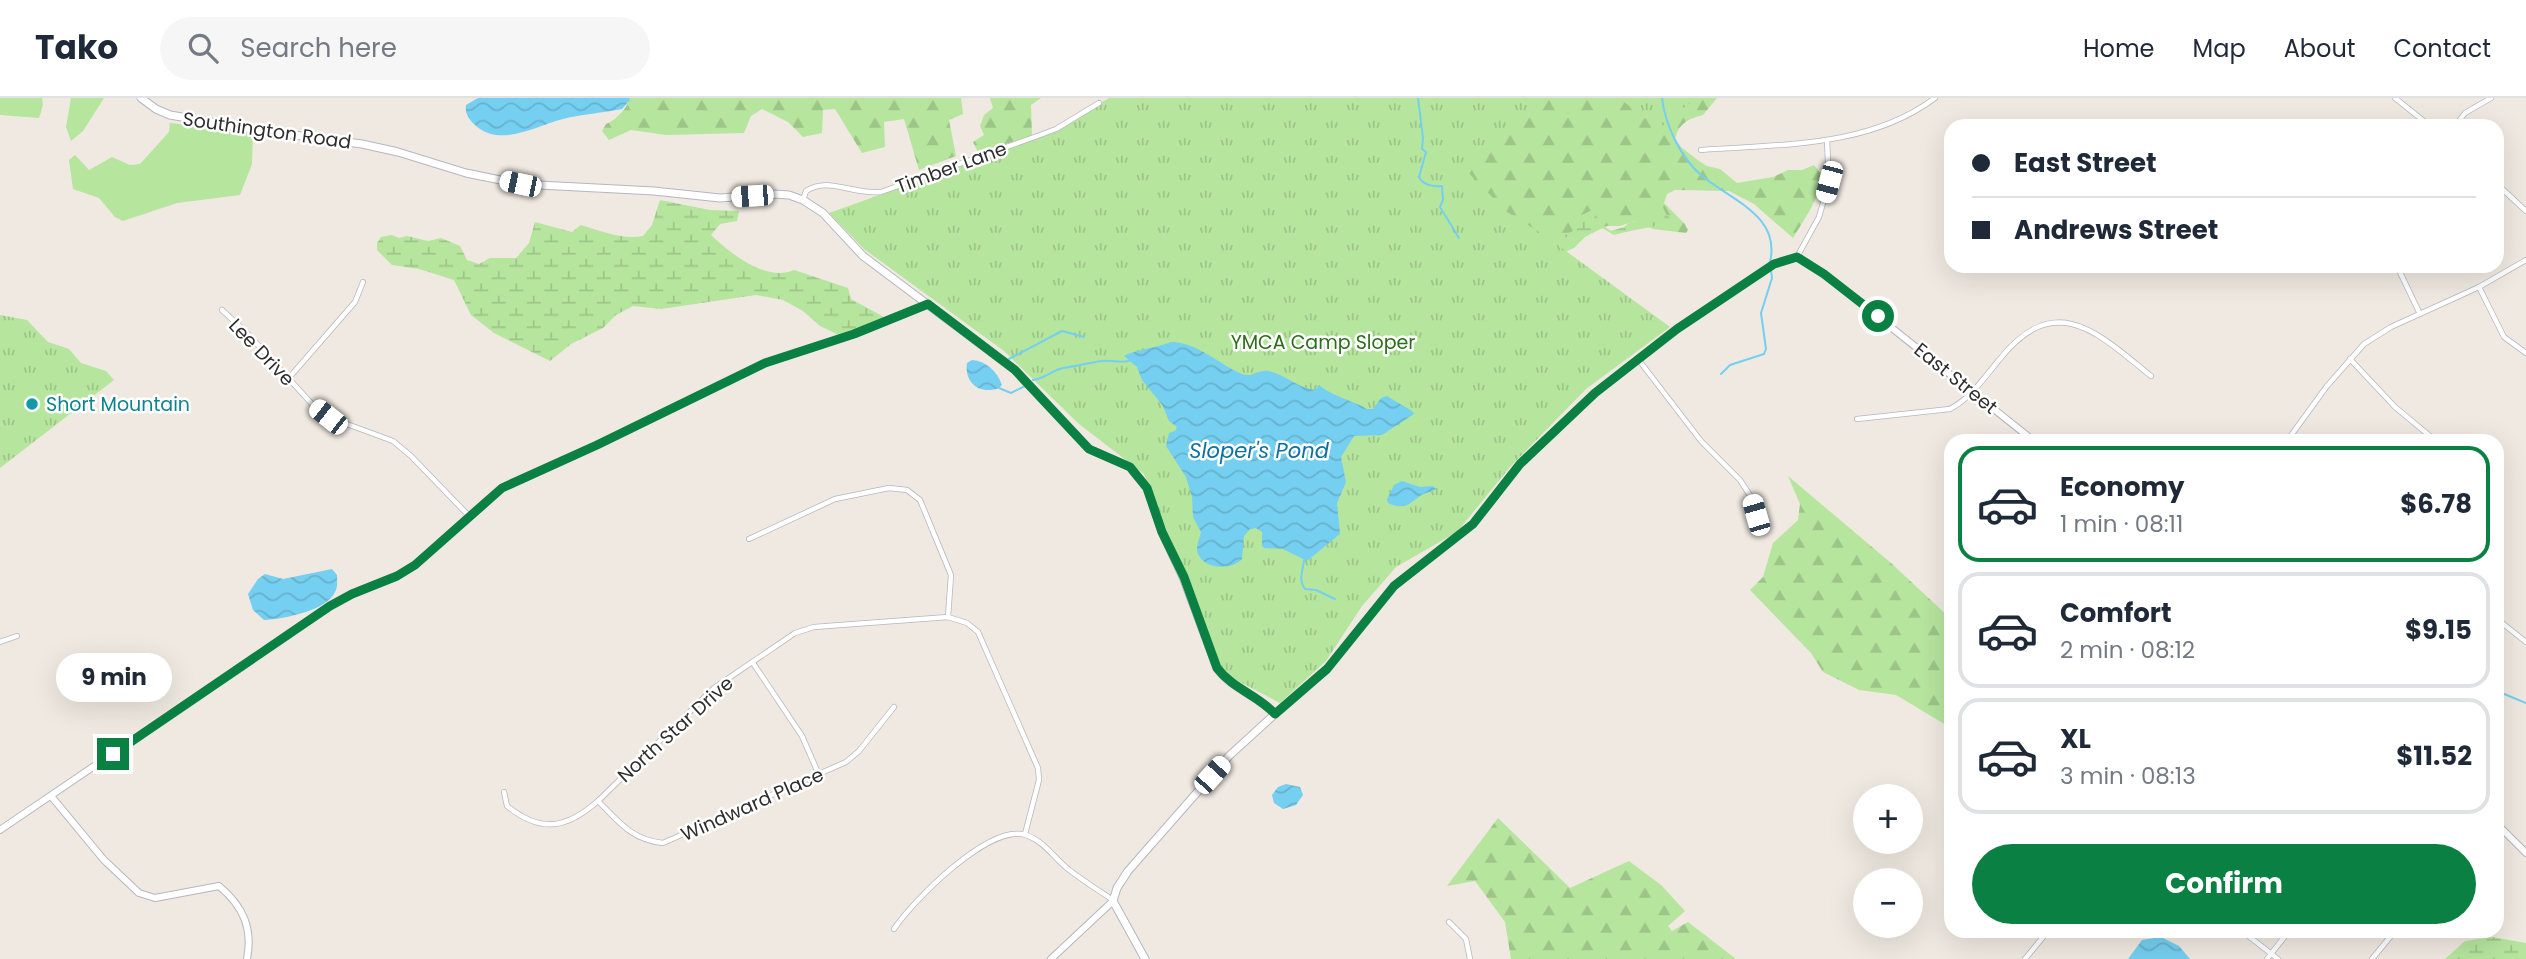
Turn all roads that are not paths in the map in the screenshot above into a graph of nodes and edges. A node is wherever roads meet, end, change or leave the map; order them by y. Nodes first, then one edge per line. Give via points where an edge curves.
1 (141, 98) edge
2 (1936, 98) edge
3 (2395, 98) edge
4 (2491, 98) edge
5 (1099, 103) dead end
6 (2421, 119) edge
7 (2460, 119) edge
8 (1827, 140) junction
9 (1701, 150) dead end
10 (2504, 191) edge
11 (803, 200) junction
12 (2526, 211) edge
13 (1797, 257) junction
14 (2526, 260) edge
15 (2400, 273) edge
16 (2503, 273) edge
17 (2504, 273) edge
18 (363, 282) dead end
19 (2479, 287) junction
20 (928, 304) junction
21 (222, 310) dead end
22 (2420, 314) junction
23 (2526, 353) edge
24 (1637, 358) junction
25 (2350, 359) junction
26 (2151, 376) dead end
27 (288, 379) junction
28 (1973, 391) junction
29 (1857, 419) dead end
30 (2025, 434) edge
31 (2292, 434) edge
32 (2428, 434) edge
33 (469, 516) junction
34 (1754, 525) dead end
35 (749, 539) dead end
36 (948, 617) junction
37 (2504, 625) edge
38 (17, 636) dead end
39 (0, 642) edge
40 (2526, 642) edge
41 (753, 663) junction
42 (894, 706) dead end
43 (1275, 714) junction
44 (820, 775) junction
45 (504, 792) dead end
46 (51, 796) junction
47 (598, 801) junction
48 (1, 828) edge
49 (2504, 831) edge
50 (1025, 834) junction
51 (2526, 853) edge
52 (1113, 901) junction
53 (1448, 922) dead end
54 (894, 929) dead end
55 (2042, 938) edge
56 (2251, 938) edge
57 (2284, 938) edge
58 (2388, 938) edge
59 (2271, 954) junction
60 (247, 959) edge
61 (1051, 959) edge
62 (1145, 959) edge
63 (1471, 959) edge
64 (2025, 959) edge
65 (2267, 959) edge
66 (2278, 959) edge
67 (2372, 959) edge

1 - 11 main road, Southington Road via 170,116 362,144 520,184 720,198 774,194
2 - 8 street via 1889,124
3 - 6 street
4 - 7 street
5 - 11 street, Timber Lane via 1056,129 881,192 819,184 806,191
8 - 9 street
8 - 13 street via 1829,182 1819,217
10 - 12 street
11 - 20 main road via 863,256
13 - 24 street via 1774,264
13 - 28 street, East Street
14 - 17 street
15 - 22 street
16 - 19 street
18 - 27 street via 355,302
19 - 22 street
19 - 23 street via 2504,337
20 - 33 street via 743,373 502,488
20 - 43 main road via 1015,370 1089,449 1130,467 1147,488 1217,668 1226,680
21 - 27 street, Lee Drive
22 - 25 street via 2364,344
24 - 34 street via 1702,442 1740,480 1751,497
24 - 43 street via 1520,464 1473,524 1394,586 1327,669
25 - 31 street
25 - 32 street
26 - 28 street via 2103,337 2084,326 2062,322 2021,336
27 - 33 street, Lee Drive via 328,417 393,440
28 - 29 street via 1950,409
28 - 30 street, East Street
33 - 46 street via 415,565 330,606
35 - 36 street via 835,499 890,488 907,490 920,500 951,575
36 - 41 street, North Star Drive via 814,627 795,633
36 - 50 street via 978,632 1038,768
37 - 40 street
38 - 39 street
41 - 44 street via 802,736
41 - 47 street, North Star Drive via 714,688
42 - 44 street, Windward Place via 859,751
43 - 52 main road via 1229,756 1128,871
44 - 47 street, Windward Place via 663,843 647,842 632,834
45 - 47 street, North Star Drive via 508,807 541,824 562,824
46 - 48 street
46 - 60 street via 104,860 139,893 155,898 219,886 232,897 247,923
49 - 51 street
50 - 52 street
50 - 54 street via 995,838 978,848 936,882
52 - 61 street
52 - 62 main road
53 - 63 street via 1465,939
55 - 64 street
56 - 59 street
57 - 59 street
58 - 67 street
59 - 65 street
59 - 66 street

